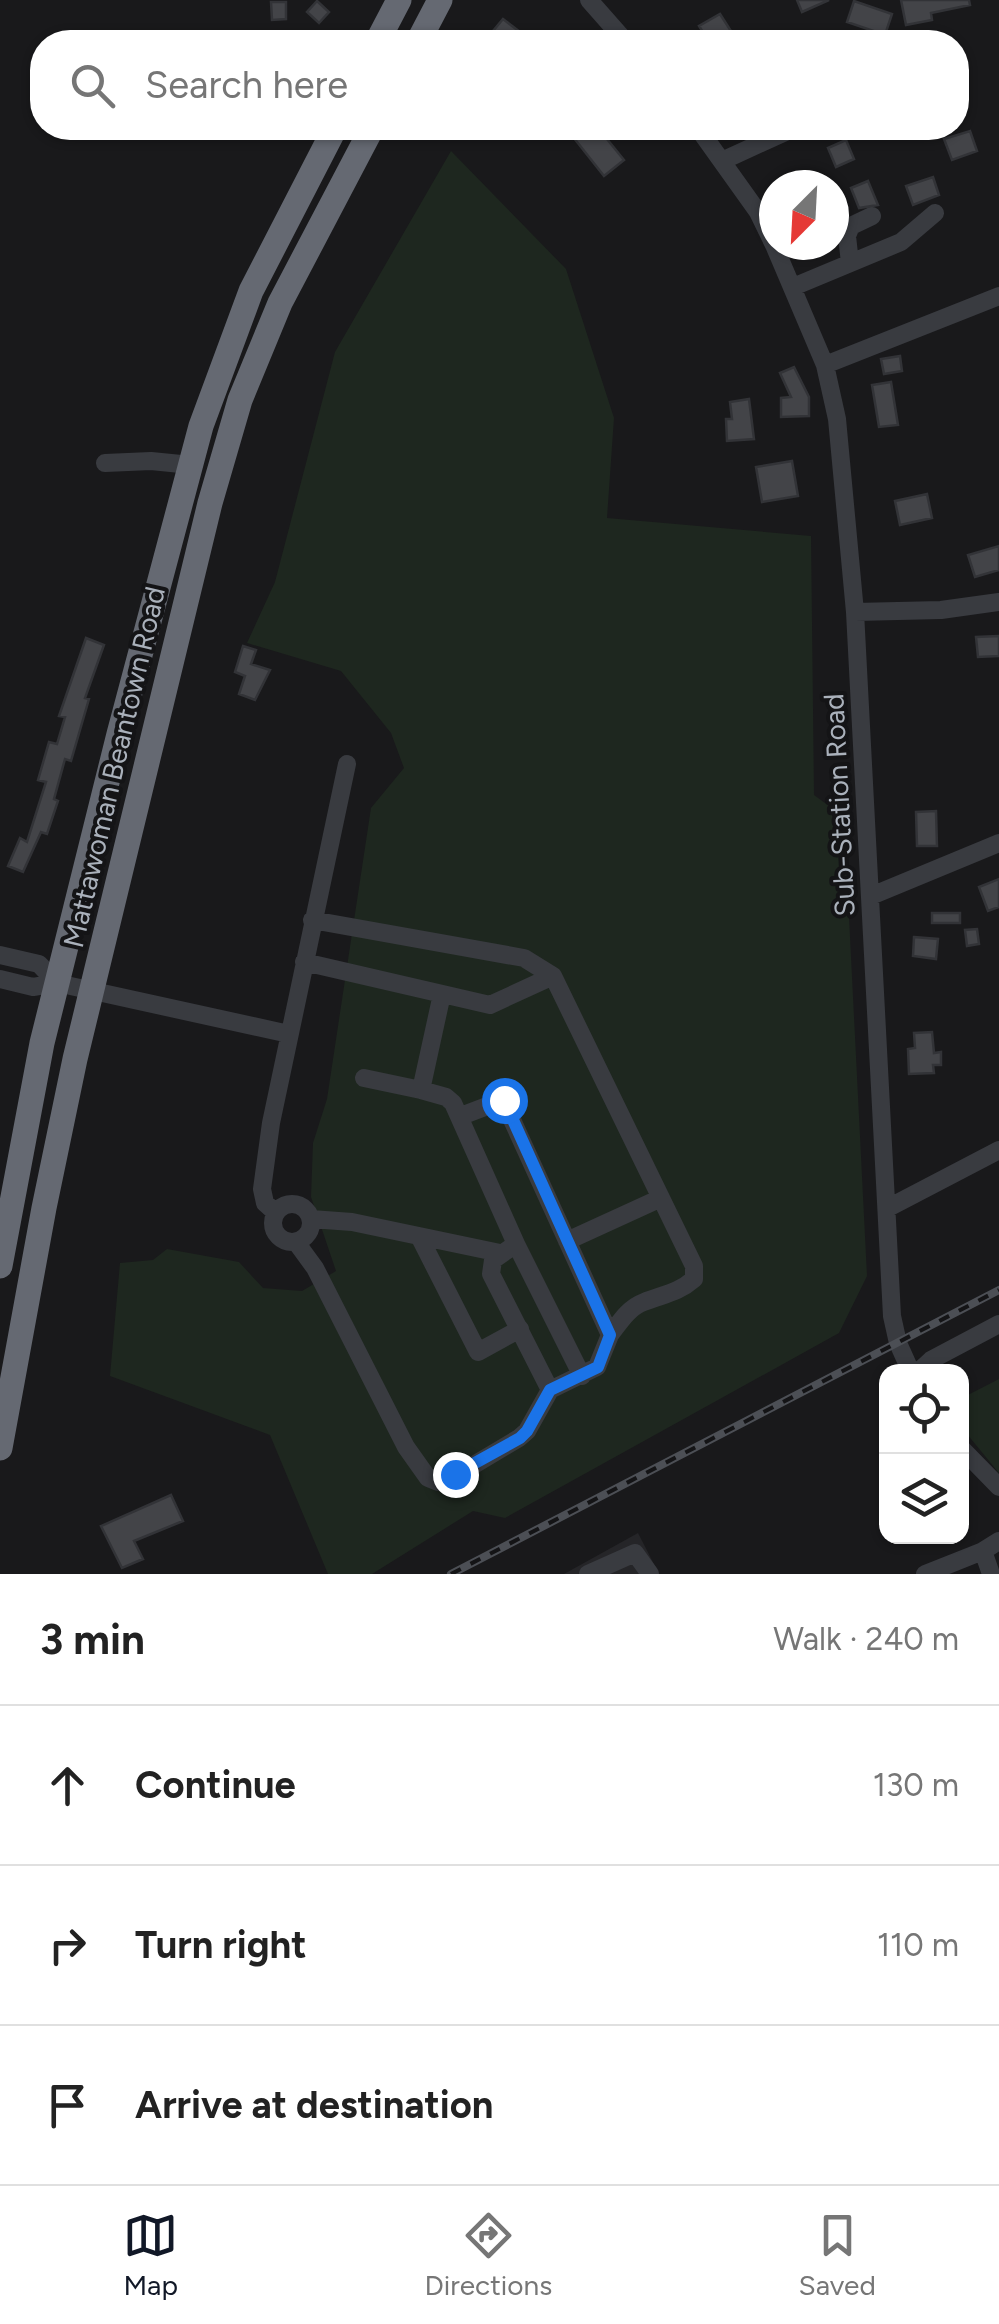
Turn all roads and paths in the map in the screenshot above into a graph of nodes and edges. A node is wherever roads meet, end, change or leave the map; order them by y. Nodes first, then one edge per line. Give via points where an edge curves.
1 (399, 0) edge
2 (440, 0) edge
3 (589, 0) edge
4 (383, 30) edge
5 (424, 30) edge
6 (615, 30) edge
7 (329, 140) edge
8 (366, 140) edge
9 (708, 140) edge
10 (768, 140) edge
11 (724, 160) junction
12 (934, 212) dead end
13 (759, 214) edge
14 (872, 216) dead end
15 (781, 260) edge
16 (850, 263) junction
17 (793, 287) junction
18 (999, 296) edge
19 (247, 301) junction
20 (825, 365) junction
21 (105, 464) dead end
22 (191, 465) junction
23 (211, 500) junction
24 (999, 602) edge
25 (856, 612) junction
26 (347, 764) dead end
27 (999, 843) edge
28 (871, 896) junction
29 (312, 920) junction
30 (0, 955) edge
31 (304, 962) junction
32 (553, 976) junction
33 (0, 979) edge
34 (56, 983) junction
35 (92, 991) junction
36 (442, 994) junction
37 (289, 1034) junction
38 (364, 1078) dead end
39 (421, 1090) junction
40 (461, 1116) junction
41 (999, 1150) edge
42 (661, 1198) junction
43 (888, 1208) junction
44 (276, 1213) junction
45 (311, 1219) junction
46 (418, 1236) junction
47 (568, 1240) junction
48 (296, 1242) junction
49 (508, 1249) junction
50 (0, 1266) edge
51 (999, 1324) edge
52 (520, 1330) junction
53 (610, 1335) junction
54 (910, 1364) edge
55 (926, 1364) edge
56 (582, 1376) junction
57 (550, 1390) junction
58 (0, 1448) edge
59 (967, 1454) edge
60 (999, 1487) edge
61 (991, 1546) edge
62 (588, 1574) edge
63 (650, 1574) edge
64 (925, 1574) edge
65 (991, 1574) edge

1 - 4 highway
2 - 5 highway
3 - 6 street
7 - 19 highway, Mattawoman Beantown Road
8 - 23 highway, Mattawoman Beantown Road via 280,302 240,400
9 - 11 street, Sub-Station Road
10 - 11 street
11 - 13 street, Sub-Station Road
12 - 16 street via 901,242
14 - 16 street via 846,236
15 - 17 street, Sub-Station Road
16 - 17 street
17 - 20 street, Sub-Station Road
18 - 20 street
19 - 22 highway, Mattawoman Beantown Road
19 - 23 highway via 258,322 206,477
20 - 25 street, Sub-Station Road via 837,419
21 - 22 street
22 - 34 highway, Mattawoman Beantown Road
23 - 35 highway, Mattawoman Beantown Road
24 - 25 street
25 - 28 street, Sub-Station Road
26 - 29 street
27 - 28 street
28 - 43 street, Sub-Station Road
29 - 31 street
29 - 32 street via 524,958
30 - 34 street via 39,964
31 - 36 street
31 - 37 street
32 - 36 street via 490,1005
32 - 42 street
33 - 34 street via 33,987
34 - 35 street
34 - 50 highway, Mattawoman Beantown Road
35 - 37 street
35 - 58 highway, Mattawoman Beantown Road
36 - 39 street
37 - 44 street via 262,1189
38 - 39 street
39 - 40 street via 446,1097
40 - 47 street via 504,1100
40 - 49 street
41 - 43 street
42 - 47 street
42 - 53 street via 694,1278 682,1290 641,1302
43 - 54 street, Sub-Station Road via 892,1316
44 - 45 street via 298,1205
44 - 48 street via 275,1231
45 - 46 street
45 - 48 street via 307,1236
46 - 49 street
46 - 52 street via 478,1352
47 - 53 street
48 - 57 street via 428,1478 447,1482 520,1438
49 - 52 street via 490,1266
49 - 56 street
51 - 55 street
52 - 57 street
53 - 56 street via 598,1367
56 - 57 street
59 - 60 street
61 - 64 street
61 - 65 street
62 - 63 street via 636,1553

